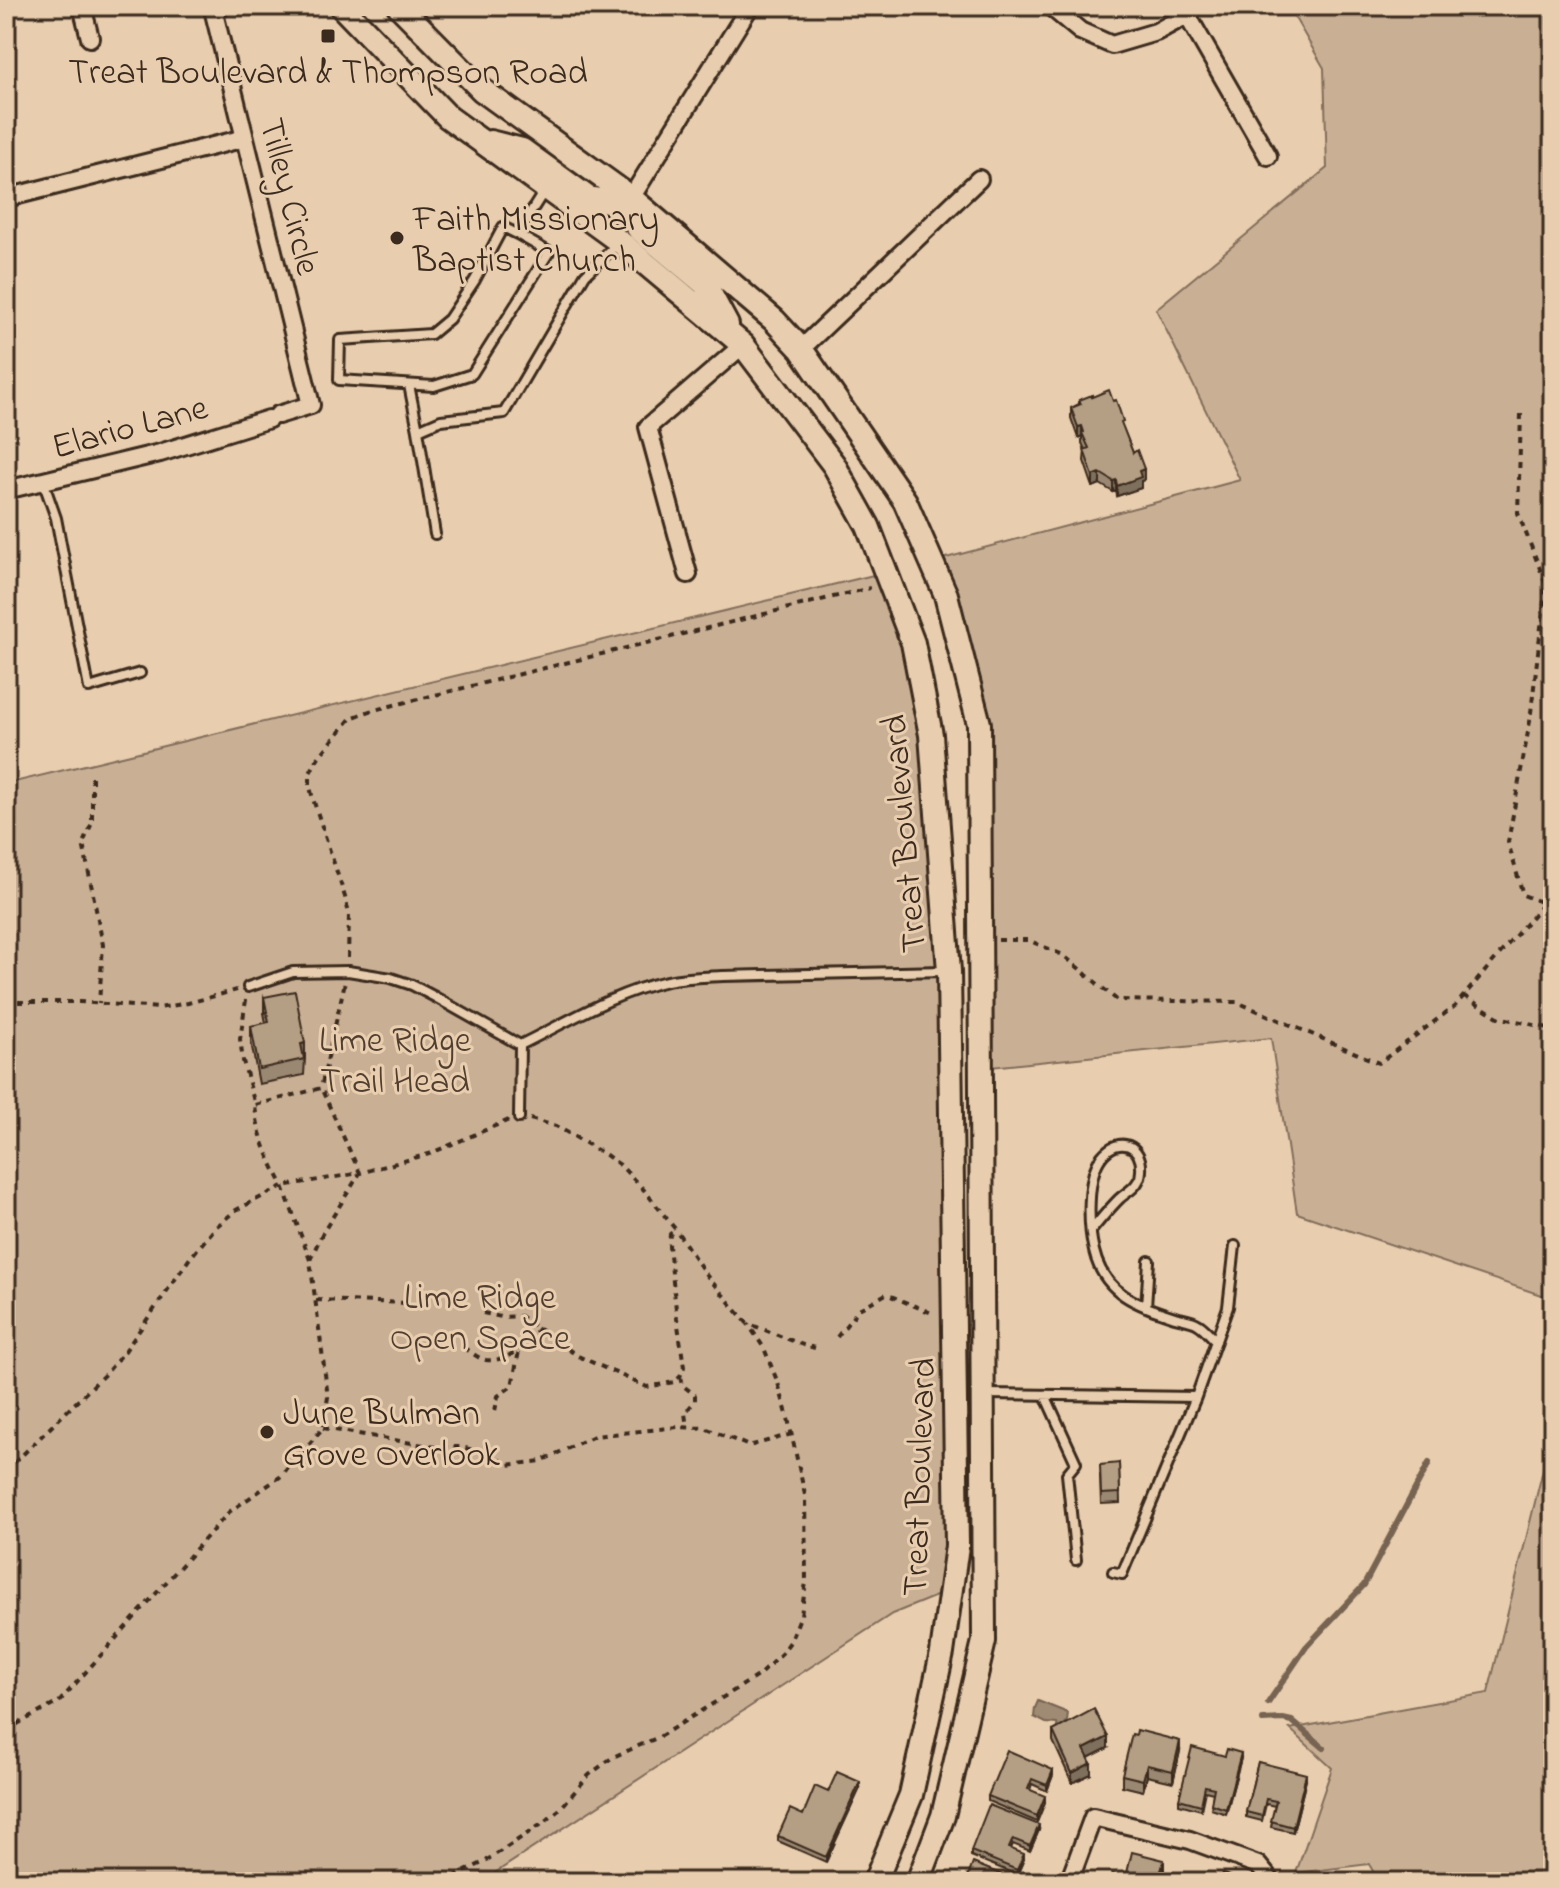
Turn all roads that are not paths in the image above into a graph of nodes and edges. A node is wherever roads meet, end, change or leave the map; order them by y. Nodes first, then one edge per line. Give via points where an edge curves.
1 (82, 6) edge
2 (341, 6) edge
3 (399, 6) edge
4 (750, 6) edge
5 (1050, 6) edge
6 (216, 8) edge
7 (1186, 10) edge
8 (90, 38) dead end
9 (245, 138) junction
10 (479, 140) junction
11 (1268, 156) dead end
12 (979, 179) dead end
13 (547, 188) junction
14 (6, 198) edge
15 (631, 198) junction
16 (517, 234) junction
17 (620, 242) junction
18 (738, 342) junction
19 (801, 349) junction
20 (409, 385) junction
21 (311, 405) joint
22 (418, 430) junction
23 (43, 481) junction
24 (6, 490) edge
25 (435, 534) dead end
26 (688, 574) dead end
27 (140, 673) dead end
28 (949, 971) junction
29 (248, 987) road end
30 (520, 1045) junction
31 (519, 1118) road end
32 (1091, 1231) junction
33 (1235, 1246) dead end
34 (1149, 1261) dead end
35 (1146, 1307) junction
36 (1216, 1341) junction
37 (983, 1394) junction
38 (1045, 1395) junction
39 (1196, 1397) junction
40 (1076, 1560) dead end
41 (1113, 1572) dead end
42 (875, 1882) edge
43 (918, 1882) edge
44 (1069, 1882) edge
45 (1272, 1882) edge

1 - 8 street
2 - 10 main road, Treat Boulevard via 448,117
3 - 15 main road, Treat Boulevard via 482,90
4 - 15 street
5 - 7 street via 1080,31 1112,45 1156,32
6 - 9 street, Tilley Circle
7 - 11 street
9 - 14 street
9 - 21 street, Tilley Circle
10 - 13 main road, Treat Boulevard
10 - 15 main road via 522,150 588,198 619,203
12 - 19 street
13 - 16 lane
13 - 17 main road, Treat Boulevard
15 - 18 main road via 629,216 705,284
15 - 19 main road, Treat Boulevard
16 - 20 lane via 549,252 472,374 434,386
16 - 20 lane via 503,227 449,319 431,334 340,340 339,380
17 - 18 main road, Treat Boulevard
17 - 22 lane via 585,275 504,413 441,420
18 - 26 street via 648,427
18 - 28 main road, Treat Boulevard via 834,465 868,526 913,643 931,735
19 - 37 main road, Treat Boulevard via 905,501 946,595 979,724
20 - 22 lane
21 - 23 street, Elario Lane via 160,453
22 - 25 lane
23 - 24 street, Elario Lane
23 - 27 lane via 56,518 89,688
28 - 30 lane via 666,981 614,999
28 - 42 main road, Treat Boulevard via 957,1546 942,1653 911,1795
29 - 30 lane via 293,972 348,971 391,978
30 - 31 lane
32 - 32 lane via 1093,1175 1102,1156 1115,1146 1134,1147 1140,1156 1140,1178
32 - 35 lane via 1106,1279 1121,1295
33 - 36 lane via 1228,1307
34 - 35 lane
35 - 36 lane via 1199,1324
36 - 39 lane
37 - 38 lane
37 - 43 main road, Treat Boulevard via 984,1641 943,1816
38 - 39 lane
38 - 40 lane via 1076,1463 1067,1474
39 - 41 lane via 1122,1574
44 - 45 street via 1093,1817 1190,1840 1258,1865

